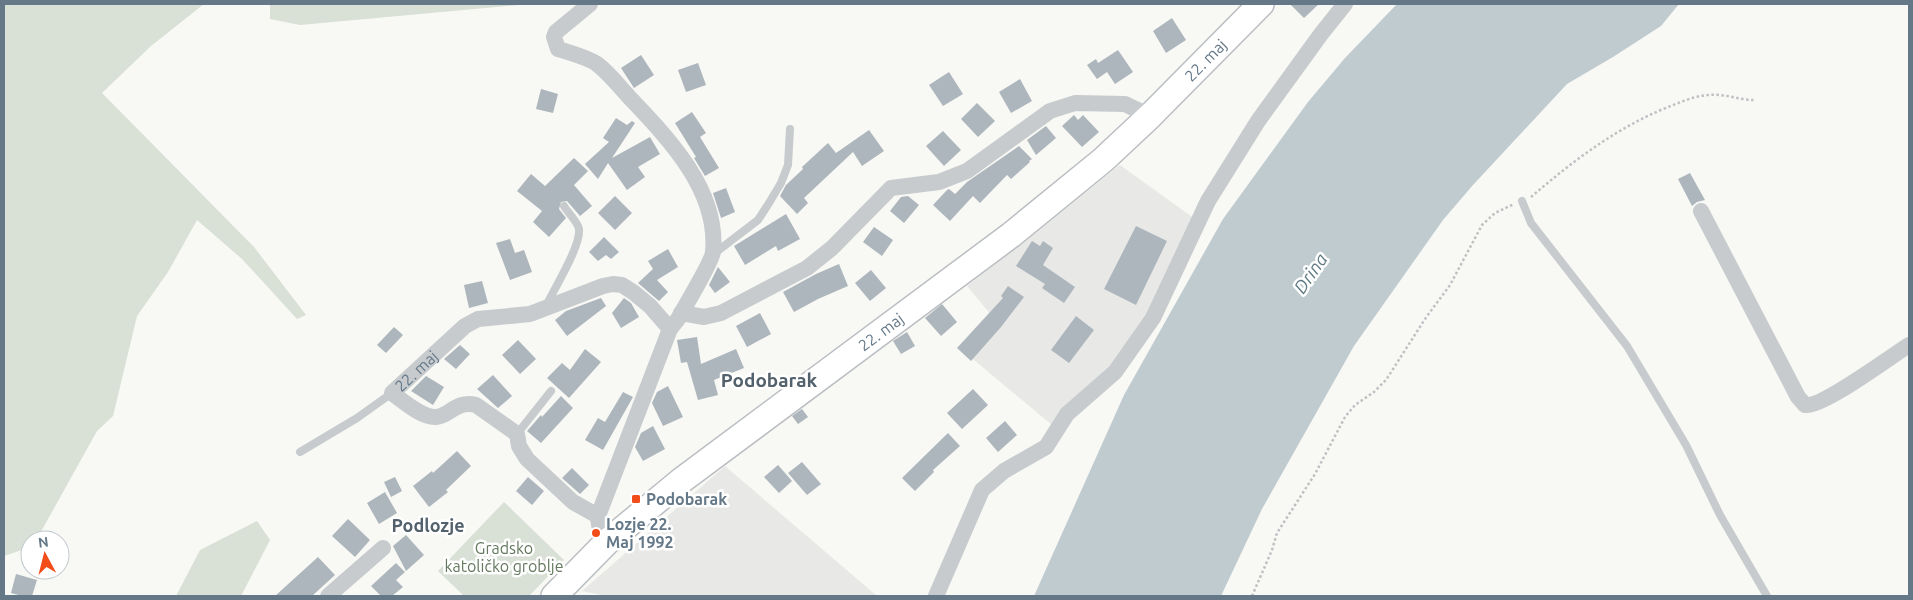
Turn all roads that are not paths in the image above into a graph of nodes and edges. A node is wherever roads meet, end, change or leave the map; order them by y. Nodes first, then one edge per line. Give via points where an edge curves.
1 (590, 4) edge
2 (1261, 4) edge
3 (1345, 4) edge
4 (1150, 116) junction
5 (790, 130) dead end
6 (1522, 200) road end
7 (564, 206) dead end
8 (1701, 211) dead end
9 (713, 254) junction
10 (545, 308) junction
11 (681, 313) junction
12 (670, 329) junction
13 (1909, 345) edge
14 (551, 390) dead end
15 (392, 393) junction
16 (517, 434) junction
17 (300, 452) dead end
18 (598, 516) junction
19 (607, 542) junction
20 (383, 548) dead end
21 (328, 596) edge
22 (554, 596) edge
23 (936, 596) edge
24 (1767, 596) edge

1 - 9 street via 563,25 554,37 558,49 596,63 643,112 691,172 711,216
2 - 4 main road, 22. maj
3 - 23 street via 1258,121 1208,201 1153,318 1115,372 1067,414 1046,447 1004,471 982,490
4 - 11 street via 1125,104 1074,102 1050,111 967,171 939,182 891,188 832,248 807,268 721,313 704,317
4 - 19 main road, 22. maj via 1103,160 1011,235 682,480
5 - 9 lane via 788,164 769,203 758,220
6 - 24 lane via 1531,223 1627,346 1686,445 1720,515
7 - 10 lane via 579,227 579,235
8 - 13 street via 1799,400 1805,405 1811,406 1829,397
9 - 11 street
10 - 12 street, 22. maj via 603,286 622,284 650,306
10 - 15 street, 22. maj via 530,314 478,319 465,326
11 - 12 street
12 - 18 street
14 - 16 lane
15 - 16 street, 22. maj via 418,412 436,417 468,403
15 - 17 lane
16 - 18 street via 519,446 527,459 573,502
18 - 19 street
19 - 22 main road, 22. maj
20 - 21 street

